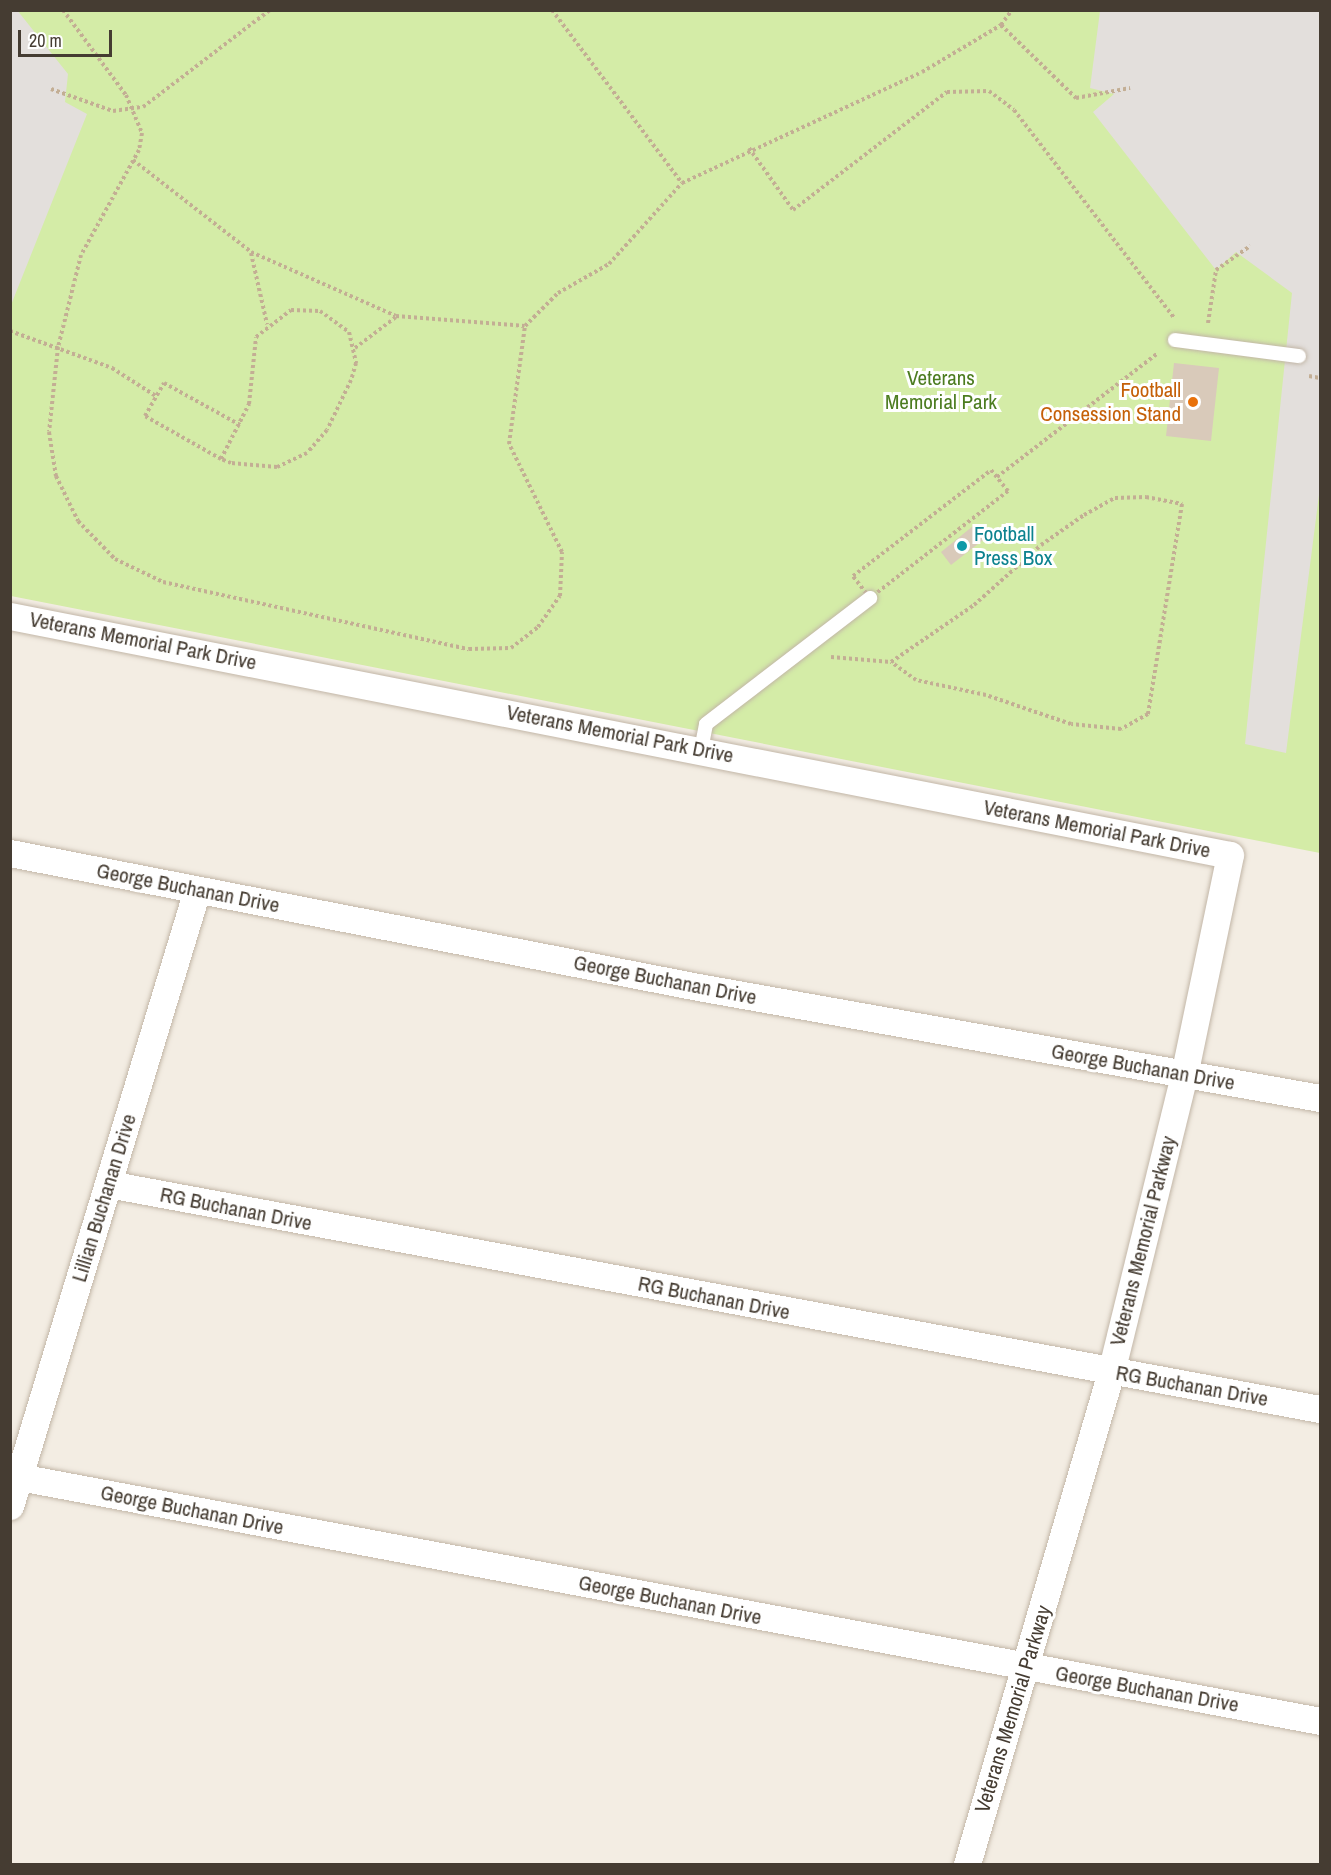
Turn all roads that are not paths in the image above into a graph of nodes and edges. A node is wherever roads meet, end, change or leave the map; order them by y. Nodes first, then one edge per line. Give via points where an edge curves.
1 (1175, 340) road end
2 (1299, 356) dead end
3 (870, 598) road end
4 (10, 616) edge
5 (701, 750) junction
6 (10, 853) edge
7 (1230, 855) joint
8 (197, 890) junction
9 (1184, 1075) junction
10 (1320, 1098) edge
11 (108, 1185) junction
12 (1111, 1372) junction
13 (1320, 1409) edge
14 (19, 1477) junction
15 (10, 1506) edge
16 (1026, 1667) junction
17 (1320, 1721) edge
18 (967, 1864) edge

1 - 2 lane
3 - 5 lane via 706,724
4 - 5 street, Veterans Memorial Park Drive
5 - 7 street, Veterans Memorial Park Drive
6 - 8 street, George Buchanan Drive
7 - 9 street, Veterans Memorial Parkway
8 - 9 street, George Buchanan Drive
8 - 11 street, Lillian Buchanan Drive
9 - 10 street, George Buchanan Drive
9 - 12 street, Veterans Memorial Parkway
11 - 12 street, RG Buchanan Drive
11 - 14 street, Lillian Buchanan Drive
12 - 13 street, RG Buchanan Drive
12 - 16 street, Veterans Memorial Parkway
14 - 15 street, Lillian Buchanan Drive
14 - 16 street, George Buchanan Drive
16 - 17 street, George Buchanan Drive
16 - 18 street, Veterans Memorial Parkway

